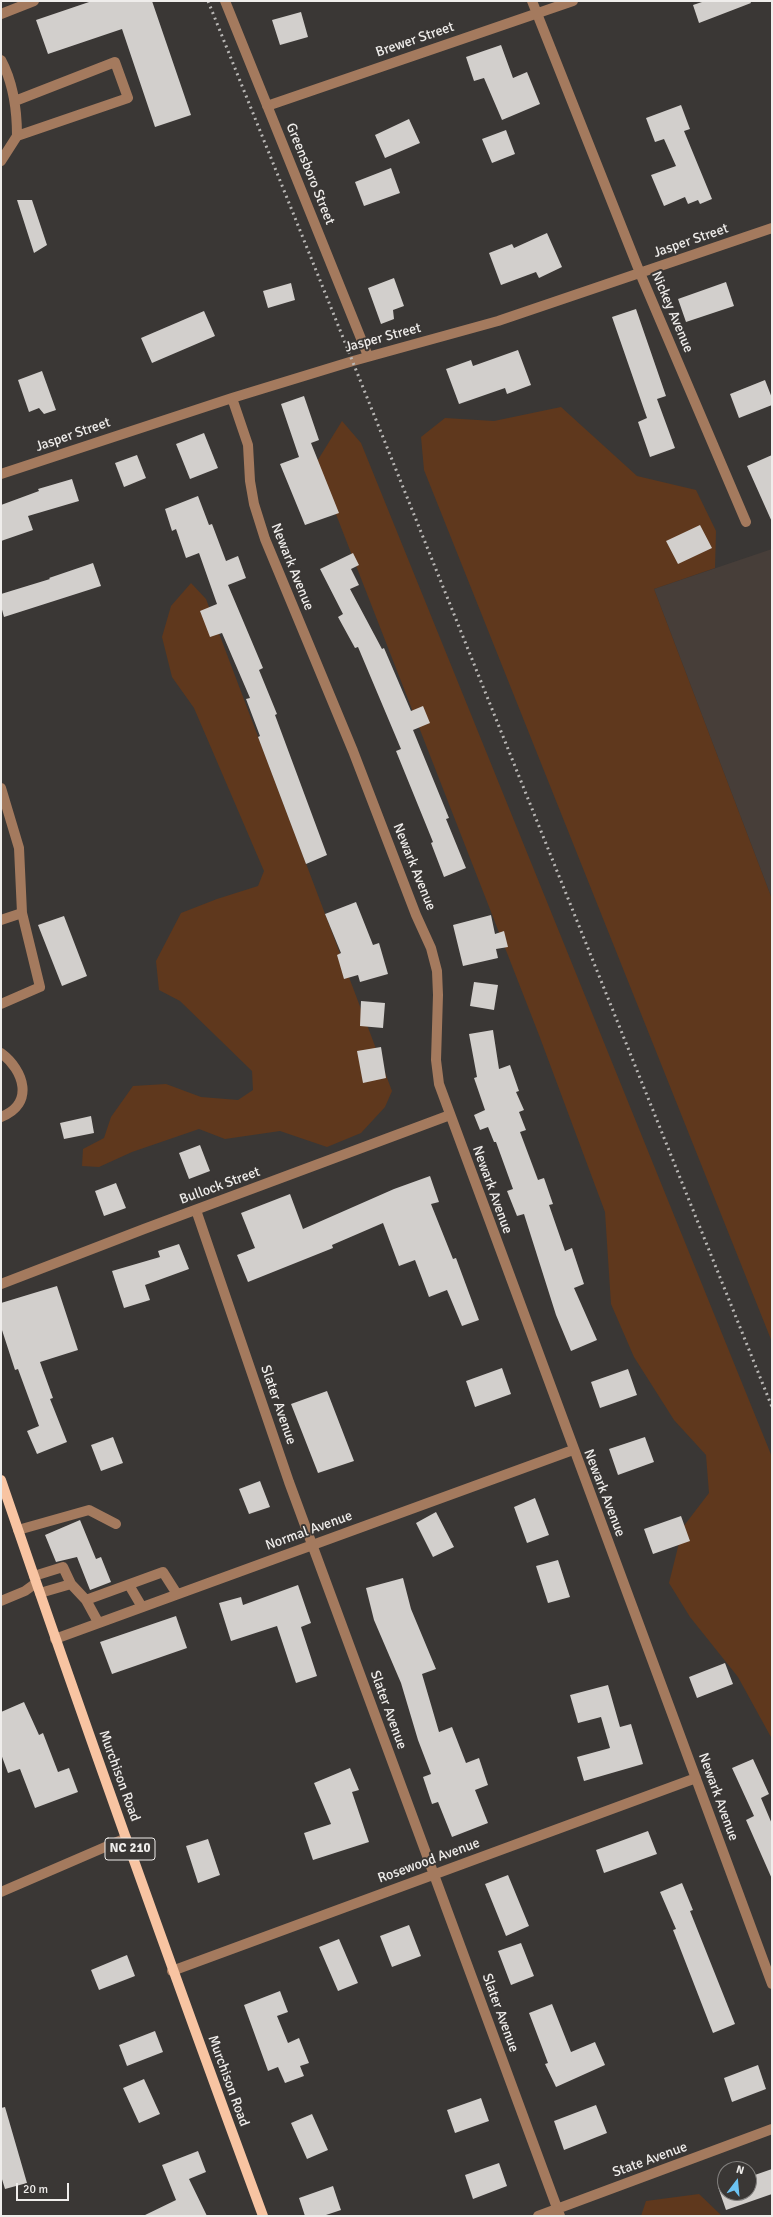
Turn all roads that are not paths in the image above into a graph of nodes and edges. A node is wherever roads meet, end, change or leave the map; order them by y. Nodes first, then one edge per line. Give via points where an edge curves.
1 (34, 1) edge
2 (225, 1) edge
3 (532, 1) edge
4 (573, 1) edge
5 (537, 13) junction
6 (1, 14) edge
7 (1, 60) edge
8 (15, 101) junction
9 (267, 106) junction
10 (17, 136) junction
11 (1, 161) edge
12 (772, 228) edge
13 (640, 273) junction
14 (368, 356) junction
15 (232, 398) junction
16 (1, 474) edge
17 (746, 522) dead end
18 (1, 788) edge
19 (22, 914) junction
20 (1, 920) edge
21 (1, 1004) edge
22 (1, 1053) edge
23 (450, 1115) junction
24 (1, 1117) edge
25 (196, 1210) junction
26 (1, 1284) edge
27 (573, 1450) junction
28 (1, 1480) edge
29 (116, 1524) dead end
30 (18, 1530) junction
31 (312, 1544) junction
32 (35, 1580) junction
33 (71, 1584) junction
34 (129, 1585) junction
35 (40, 1593) junction
36 (177, 1594) junction
37 (86, 1600) junction
38 (1, 1601) edge
39 (142, 1607) junction
40 (98, 1622) junction
41 (55, 1639) junction
42 (696, 1778) junction
43 (126, 1838) junction
44 (433, 1875) junction
45 (1, 1892) edge
46 (768, 1961) edge
47 (172, 1970) junction
48 (772, 1984) edge
49 (772, 2129) edge
50 (559, 2212) edge
51 (262, 2216) edge
52 (538, 2216) edge

1 - 6 street
2 - 9 street, Greensboro Street
3 - 5 street, Nickey Avenue
4 - 5 street, Brewer Street
5 - 9 street, Brewer Street
5 - 13 street, Nickey Avenue
7 - 8 street via 6,68
8 - 10 street
8 - 10 street via 115,62 128,98
9 - 14 street, Greensboro Street
10 - 11 street
12 - 13 street, Jasper Street
13 - 14 street, Jasper Street via 498,322
13 - 17 street, Nickey Avenue
14 - 15 street, Jasper Street
15 - 16 street, Jasper Street
15 - 23 street, Newark Avenue via 248,445 254,504 265,538 353,751 416,915 432,948 437,971 438,995 436,1060 439,1084
18 - 19 street via 18,848
19 - 20 street
19 - 21 street via 40,988
22 - 24 street via 12,1061 20,1074 24,1090 19,1104
23 - 25 street, Bullock Street
23 - 27 street, Newark Avenue
25 - 26 street, Bullock Street
25 - 31 street, Slater Avenue
27 - 31 street, Normal Avenue
27 - 42 street, Newark Avenue
28 - 30 main road, Murchison Road / NC 210
29 - 30 street via 90,1510
30 - 32 main road, Murchison Road / NC 210
31 - 36 street, Normal Avenue
31 - 44 street, Slater Avenue
32 - 33 street via 63,1567
32 - 35 main road, Murchison Road / NC 210
32 - 38 street via 25,1591
33 - 35 street
33 - 37 street
34 - 36 street via 163,1572
34 - 37 street
34 - 39 street
35 - 41 main road, Murchison Road / NC 210
36 - 39 street, Normal Avenue
37 - 40 street
39 - 40 street, Normal Avenue
40 - 41 street, Normal Avenue
41 - 43 main road, Murchison Road / NC 210
42 - 44 street, Rosewood Avenue
42 - 46 street, Newark Avenue
43 - 45 street
43 - 47 main road, Murchison Road / NC 210
44 - 47 street, Rosewood Avenue
44 - 50 street, Slater Avenue
46 - 48 street, Newark Avenue
47 - 51 main road, Murchison Road / NC 210
49 - 50 street, State Avenue
50 - 52 street, State Avenue

